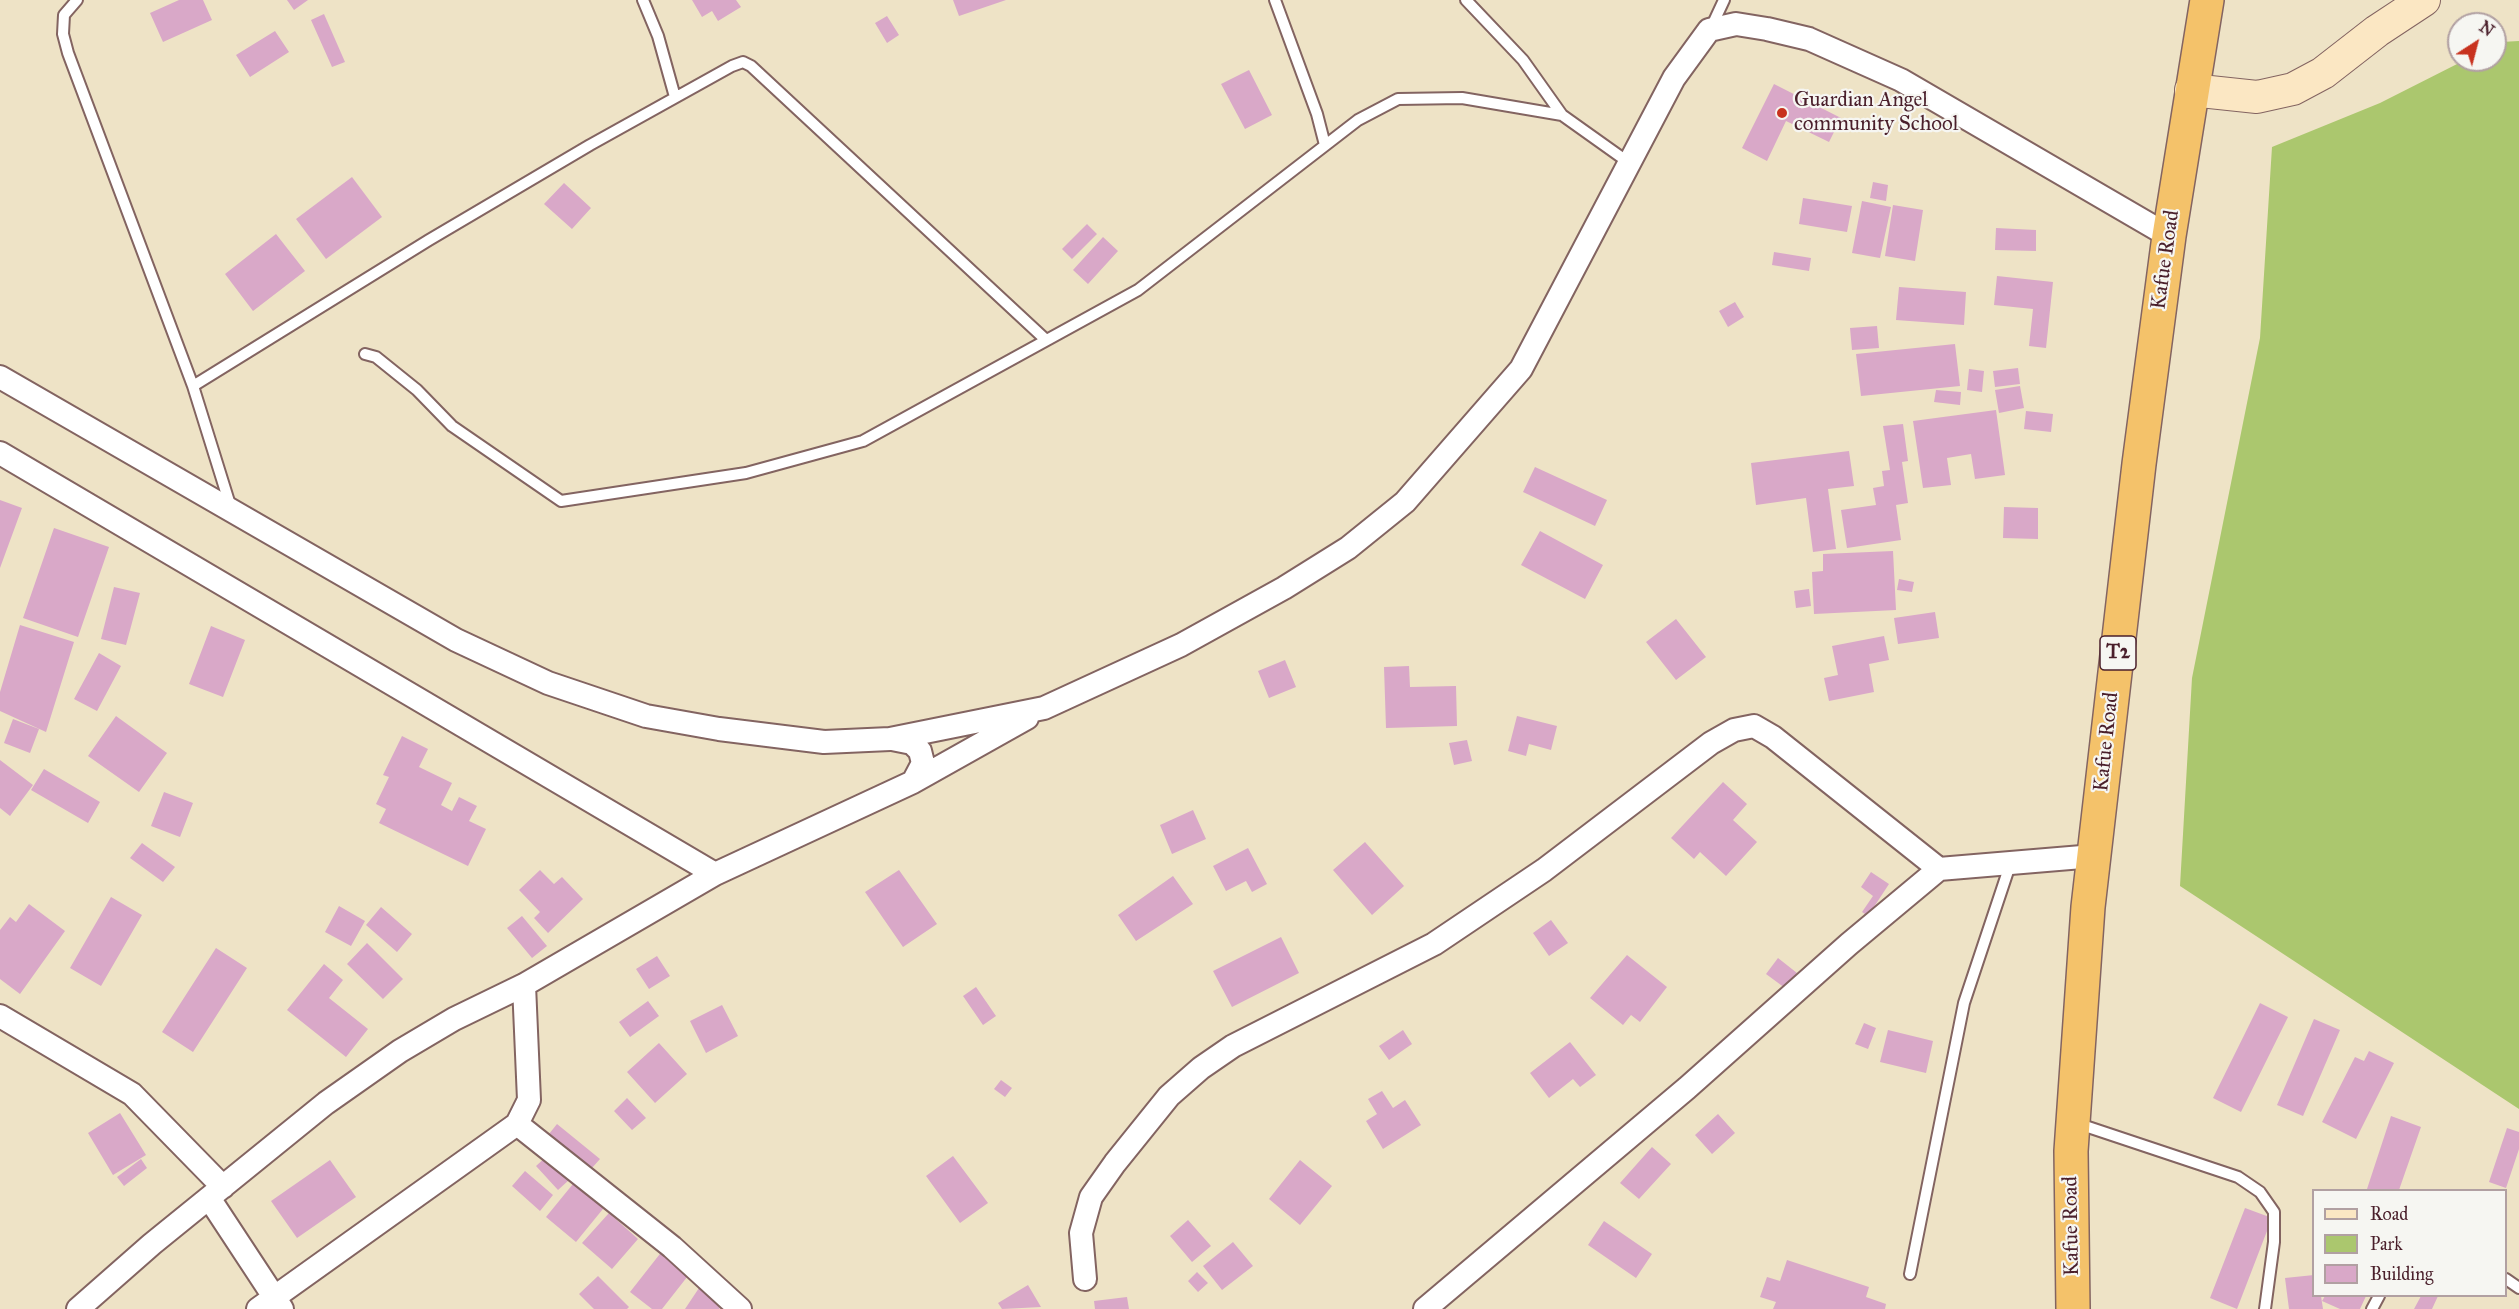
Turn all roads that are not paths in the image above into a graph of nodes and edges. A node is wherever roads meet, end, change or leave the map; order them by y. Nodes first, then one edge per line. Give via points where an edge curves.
1 (77, 0) edge
2 (643, 0) edge
3 (1275, 0) edge
4 (1466, 0) edge
5 (1724, 0) edge
6 (2207, 0) edge
7 (2424, 0) edge
8 (1710, 30) junction
9 (2191, 90) junction
10 (675, 97) junction
11 (1562, 115) junction
12 (1325, 145) junction
13 (1628, 162) junction
14 (2169, 236) junction
15 (1046, 340) junction
16 (365, 354) dead end
17 (0, 377) edge
18 (194, 386) junction
19 (0, 453) edge
20 (232, 511) junction
21 (1044, 708) junction
22 (890, 739) junction
23 (913, 782) junction
24 (2094, 856) junction
25 (2011, 862) junction
26 (1939, 869) junction
27 (715, 874) junction
28 (524, 985) junction
29 (0, 1016) edge
30 (2073, 1122) junction
31 (517, 1124) junction
32 (216, 1192) junction
33 (1910, 1274) dead end
34 (1085, 1279) dead end
35 (272, 1305) edge
36 (78, 1309) edge
37 (740, 1309) edge
38 (1425, 1309) edge
39 (2073, 1309) edge
40 (2265, 1309) edge

1 - 18 lane via 64,15 63,34 68,52
2 - 10 lane
3 - 12 lane
4 - 11 lane via 1522,60
5 - 8 lane
6 - 9 highway, Kafue Road / T2
7 - 9 street via 2294,90 2257,97
8 - 13 street via 1674,78
8 - 14 street via 1736,24 1809,39 1901,80
9 - 14 highway, Kafue Road / T2
10 - 15 lane via 732,66 742,62 751,66
10 - 18 lane via 429,240
11 - 12 lane via 1462,98 1398,99 1358,120
11 - 13 lane
12 - 15 lane via 1138,290
13 - 21 street via 1521,369 1405,502 1348,548 1284,588 1181,645
14 - 24 highway, Kafue Road / T2
15 - 16 lane via 863,441 746,473 561,501 452,426 417,390 376,357
17 - 20 street
18 - 20 lane
19 - 27 street
20 - 22 street via 456,640 548,683 646,716 719,729 824,742
21 - 22 street
21 - 23 street
22 - 23 street via 912,743 920,752 923,763
23 - 27 street
24 - 25 street
24 - 30 highway, Kafue Road / T2
25 - 26 street
25 - 33 lane via 1964,1003
26 - 34 street via 1773,737 1754,726 1734,730 1711,743 1544,870 1434,944 1233,1046 1201,1068 1169,1096 1091,1197 1081,1233
26 - 38 street
27 - 28 street
28 - 31 street via 529,1100
28 - 32 street via 400,1051 326,1103
29 - 32 street via 132,1094
30 - 39 highway, Kafue Road / T2
30 - 40 lane via 2238,1177 2260,1192 2274,1212
31 - 35 street
31 - 37 street via 672,1247
32 - 35 street
32 - 36 street

